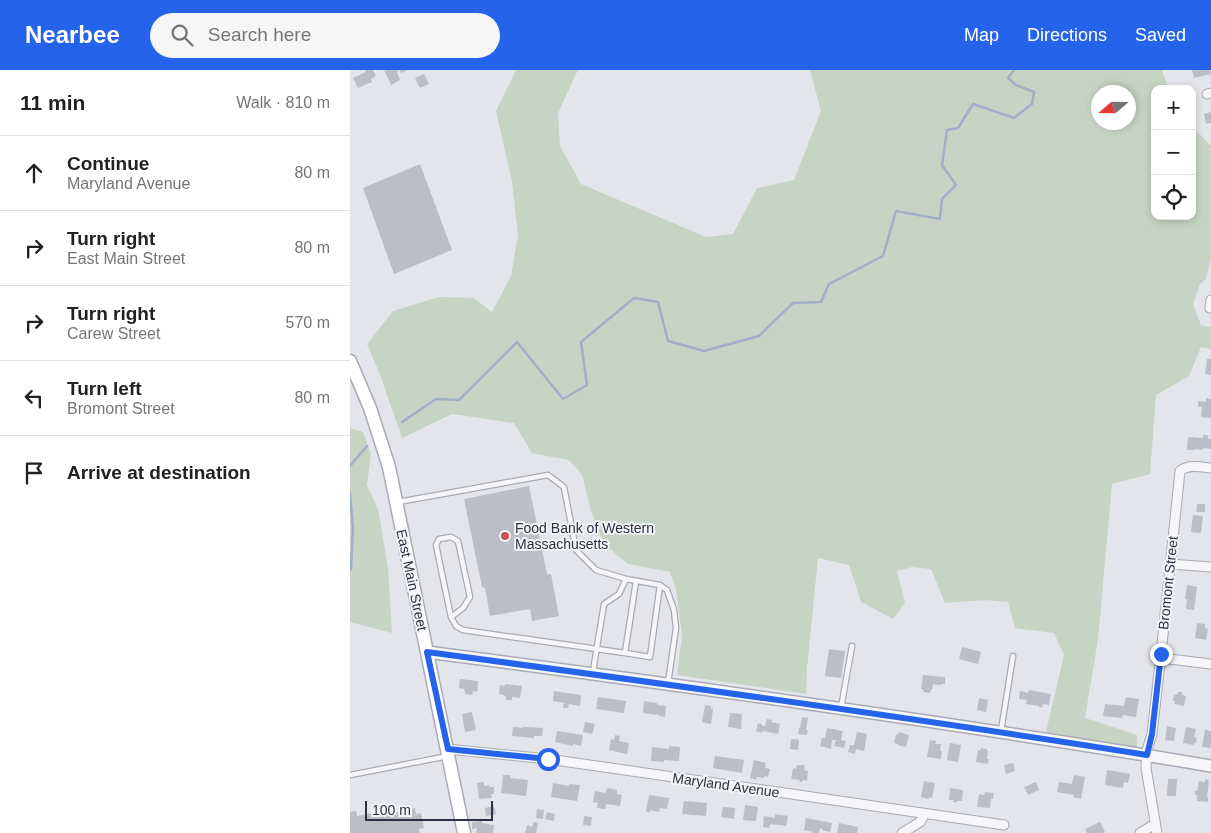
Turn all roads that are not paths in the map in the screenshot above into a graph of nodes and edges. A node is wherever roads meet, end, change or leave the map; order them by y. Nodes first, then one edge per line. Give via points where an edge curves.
1 (350, 361) edge
2 (1211, 468) edge
3 (396, 502) junction
4 (1170, 564) junction
5 (1211, 567) edge
6 (626, 579) junction
7 (636, 581) junction
8 (660, 585) junction
9 (451, 617) junction
10 (852, 646) dead end
11 (427, 652) junction
12 (625, 653) junction
13 (1013, 656) dead end
14 (1161, 658) junction
15 (1211, 664) edge
16 (593, 674) junction
17 (667, 685) junction
18 (841, 709) junction
19 (1001, 732) junction
20 (448, 752) junction
21 (1147, 755) junction
22 (1211, 766) edge
23 (350, 775) edge
24 (925, 814) junction
25 (1004, 825) dead end
26 (1156, 829) edge
27 (464, 833) edge
28 (902, 833) edge
29 (1140, 833) edge

1 - 3 main road, East Main Street via 378,431
2 - 4 street, Bromont Street via 1194,466 1180,471
3 - 6 lane via 548,475 564,486 576,550 596,570
3 - 11 main road, East Main Street
4 - 5 street
4 - 14 street, Bromont Street
6 - 7 lane
6 - 16 lane via 619,594 604,604
7 - 8 lane
7 - 12 lane
8 - 12 lane via 650,657
8 - 17 lane via 667,590 676,628
9 - 9 lane via 436,545 439,539 452,537 458,541 470,597 463,608
9 - 12 lane via 463,630
10 - 18 lane
11 - 16 street
11 - 20 main road, East Main Street
13 - 19 lane
14 - 15 street
14 - 21 street, Bromont Street
16 - 17 street
17 - 18 street
18 - 19 street
19 - 21 street
20 - 23 lane
20 - 24 street, Maryland Avenue via 548,759
20 - 27 main road, East Main Street
21 - 22 street
21 - 26 street, Bromont Street via 1146,768
24 - 25 street, Maryland Avenue
24 - 28 street via 920,822
26 - 29 street

